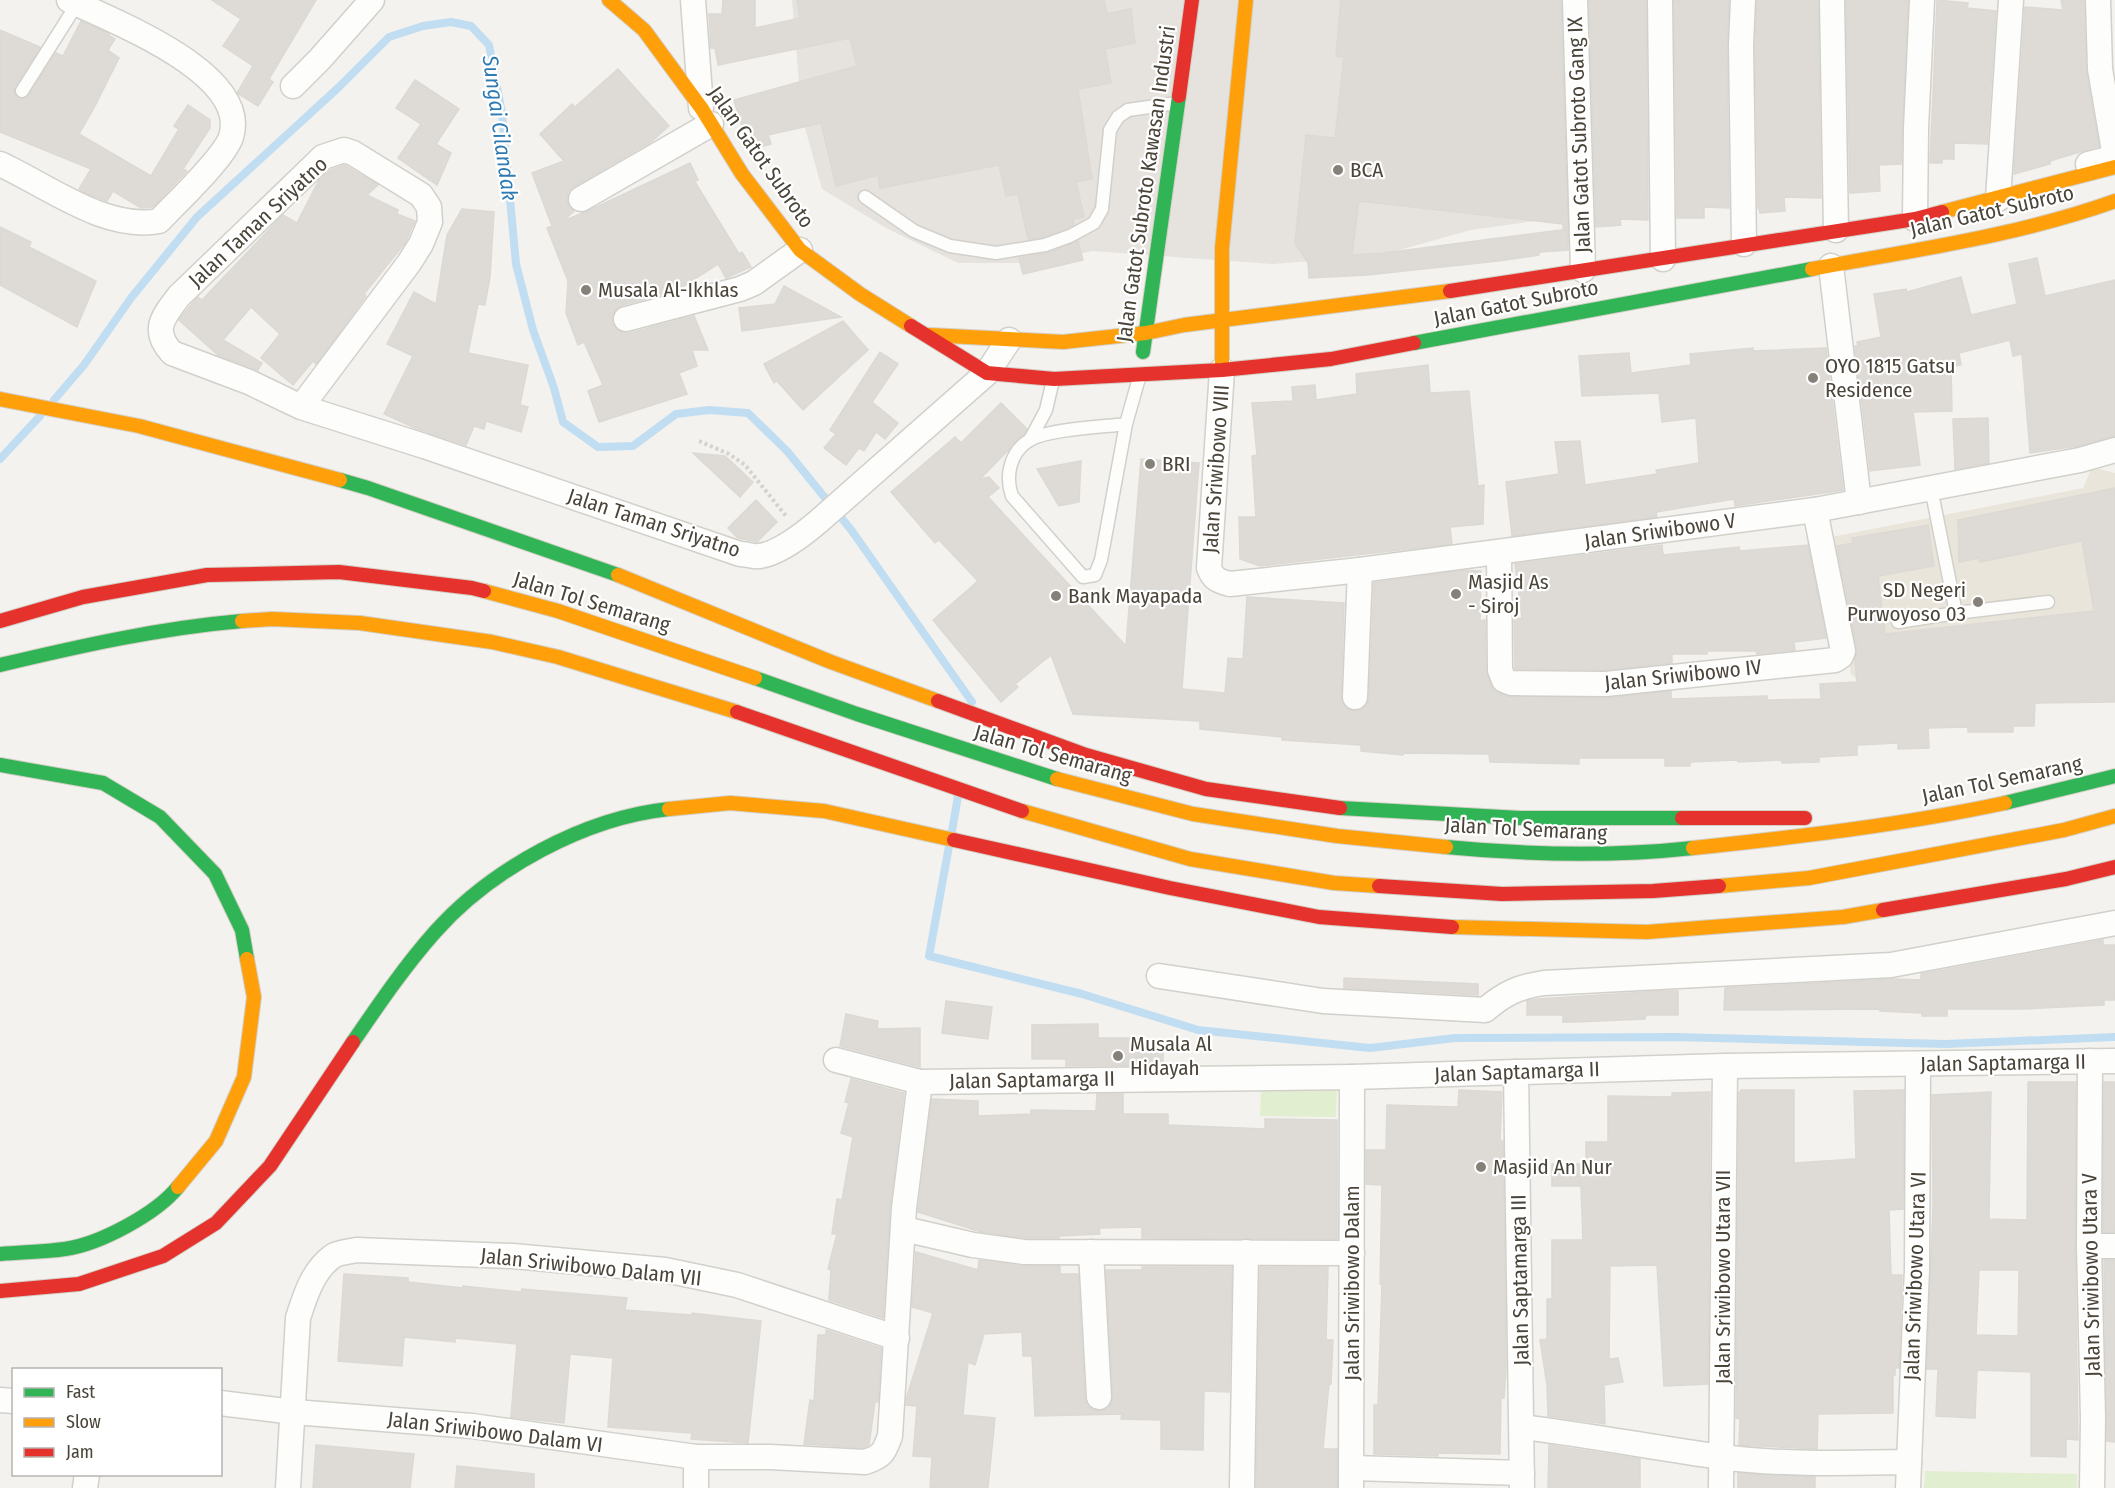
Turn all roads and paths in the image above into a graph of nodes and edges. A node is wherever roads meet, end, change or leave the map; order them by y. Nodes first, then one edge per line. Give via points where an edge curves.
1 (372, 0) edge
2 (609, 0) edge
3 (693, 0) edge
4 (1192, 0) edge
5 (1246, 0) edge
6 (1575, 0) edge
7 (1660, 0) edge
8 (1743, 0) edge
9 (1832, 0) edge
10 (1922, 0) edge
11 (2011, 0) edge
12 (2098, 0) edge
13 (73, 2) edge
14 (293, 86) dead end
15 (22, 91) dead end
16 (1179, 103) junction
17 (706, 117) junction
18 (2115, 157) edge
19 (0, 164) edge
20 (2115, 167) edge
21 (1998, 194) junction
22 (865, 196) dead end
23 (582, 199) dead end
24 (2115, 201) edge
25 (1915, 219) junction
26 (1836, 230) junction
27 (1744, 244) junction
28 (801, 250) junction
29 (1663, 259) junction
30 (1831, 266) junction
31 (1583, 270) junction
32 (626, 319) dead end
33 (1223, 320) junction
34 (1146, 333) junction
35 (928, 335) junction
36 (1009, 340) junction
37 (1222, 370) junction
38 (987, 373) junction
39 (1140, 374) junction
40 (1054, 379) junction
41 (0, 399) edge
42 (301, 407) junction
43 (1126, 424) junction
44 (1030, 440) junction
45 (699, 441) dead end
46 (2115, 450) edge
47 (1931, 488) junction
48 (1858, 502) junction
49 (1815, 510) junction
50 (810, 529) junction
51 (1499, 553) junction
52 (1209, 568) joint
53 (1360, 570) junction
54 (2048, 602) dead end
55 (1956, 613) junction
56 (0, 621) edge
57 (1898, 622) dead end
58 (0, 665) edge
59 (1355, 697) dead end
60 (0, 765) edge
61 (2115, 777) edge
62 (2115, 816) edge
63 (1941, 817) junction
64 (2115, 867) edge
65 (2115, 923) edge
66 (1159, 976) dead end
67 (836, 1060) dead end
68 (2115, 1060) edge
69 (2090, 1061) junction
70 (1918, 1065) junction
71 (1725, 1066) junction
72 (1516, 1072) junction
73 (1352, 1077) junction
74 (920, 1082) junction
75 (904, 1229) junction
76 (2089, 1246) junction
77 (2115, 1246) edge
78 (1091, 1252) junction
79 (1246, 1252) junction
80 (1352, 1253) junction
81 (0, 1254) edge
82 (0, 1291) edge
83 (897, 1338) junction
84 (1099, 1397) dead end
85 (222, 1403) edge
86 (294, 1412) junction
87 (1522, 1427) junction
88 (696, 1457) junction
89 (1722, 1457) junction
90 (1909, 1462) junction
91 (1351, 1478) edge
92 (1522, 1481) edge
93 (288, 1488) edge
94 (696, 1488) edge
95 (1242, 1488) edge
96 (1721, 1488) edge
97 (1908, 1488) edge
98 (2092, 1488) edge

1 - 14 street
2 - 17 main road, Jalan Gatot Subroto via 644,30
3 - 17 street
4 - 16 main road, Jalan Gatot Subroto Kawasan Industri
5 - 33 main road via 1228,162 1222,248
6 - 31 street, Jalan Gatot Subroto Gang IX
7 - 29 street
8 - 27 street via 1740,45
9 - 26 street
10 - 25 street
11 - 21 street
12 - 18 street via 2100,69
13 - 15 lane
13 - 19 street via 171,49 209,78 225,100 231,118 231,137 219,156 159,221 145,224 103,216
16 - 22 lane via 1128,110 1118,117 1110,130 1102,209 1094,223 1045,245 996,253 950,246 914,231
16 - 34 main road, Jalan Gatot Subroto Kawasan Industri
17 - 23 street
17 - 28 main road, Jalan Gatot Subroto via 742,174
18 - 21 street
20 - 21 main road, Jalan Gatot Subroto
21 - 25 main road, Jalan Gatot Subroto
24 - 30 main road, Jalan Gatot Subroto via 2014,231
25 - 26 main road, Jalan Gatot Subroto
26 - 27 main road, Jalan Gatot Subroto
27 - 29 main road, Jalan Gatot Subroto
28 - 32 street via 740,290
28 - 35 main road, Jalan Gatot Subroto via 860,294
29 - 31 main road, Jalan Gatot Subroto
30 - 37 main road, Jalan Gatot Subroto via 1332,359
30 - 48 street
31 - 33 main road, Jalan Gatot Subroto
33 - 34 main road, Jalan Gatot Subroto
33 - 37 main road
34 - 36 main road, Jalan Gatot Subroto via 1063,342
34 - 39 main road, Jalan Gatot Subroto Kawasan Industri
35 - 36 main road, Jalan Gatot Subroto
35 - 38 main road, Jalan Gatot Subroto
36 - 38 street, Jalan Taman Sriyatno
37 - 39 main road, Jalan Gatot Subroto
37 - 52 street, Jalan Sriwibowo VIII
38 - 40 main road, Jalan Gatot Subroto
38 - 50 street, Jalan Taman Sriyatno
39 - 40 main road, Jalan Gatot Subroto
39 - 43 lane
40 - 44 lane via 1046,410
41 - 63 main road via 139,426 368,489 631,580 831,662 1086,754 1206,789 1345,809 1520,818
42 - 42 street, Jalan Taman Sriyatno via 409,263 430,222 429,207 421,195 344,150 323,157 179,296 162,318 164,344 172,353
42 - 50 street, Jalan Taman Sriyatno via 740,554 760,556
43 - 44 lane via 1064,431
43 - 44 lane via 1101,561 1090,577 1083,577 1012,496 1008,484 1010,468 1017,452
45 - 50 path via 746,465
46 - 47 street, Jalan Sriwibowo V
47 - 48 street, Jalan Sriwibowo V
47 - 55 lane
48 - 49 street, Jalan Sriwibowo V
49 - 51 street, Jalan Sriwibowo V
49 - 51 street, Jalan Sriwibowo IV via 1843,651 1835,660 1606,684 1511,683 1504,680 1500,670
51 - 53 street, Jalan Sriwibowo V
52 - 53 street, Jalan Sriwibowo V via 1212,577 1230,584
53 - 59 street
54 - 55 lane
55 - 57 lane
56 - 63 main road, Jalan Tol Semarang via 82,597 207,575 350,573 472,588 558,611 1040,775 1192,813 1336,836 1506,853 1634,854
58 - 62 main road via 106,640 194,625 272,619 360,623 492,642 558,657 743,714 1029,813 1190,859 1334,883 1502,894 1653,891 1809,878 2064,830
60 - 81 main road via 103,783 160,817 215,874 242,930 254,997 244,1077 216,1141 171,1196 120,1230 67,1249
61 - 63 main road, Jalan Tol Semarang
64 - 82 main road via 1843,917 1647,932 1484,930 1319,917 824,811 730,803 653,811 587,829 529,856 475,894 436,931 395,980 270,1166 216,1223 163,1256 79,1284
65 - 66 street via 1891,965 1522,986 1502,995 1485,1010 1323,1001
67 - 74 street, Jalan Saptamarga II
68 - 69 street, Jalan Saptamarga II
69 - 70 street, Jalan Saptamarga II
69 - 76 street, Jalan Sriwibowo Utara V
70 - 71 street, Jalan Saptamarga II
70 - 90 street, Jalan Sriwibowo Utara VI via 1917,1269
71 - 72 street, Jalan Saptamarga II
71 - 89 street, Jalan Sriwibowo Utara VII
72 - 73 street, Jalan Saptamarga II
72 - 87 street, Jalan Saptamarga III
73 - 74 street, Jalan Saptamarga II
73 - 80 street, Jalan Sriwibowo Dalam
74 - 75 street
75 - 78 street via 999,1250
75 - 83 street
76 - 77 street
76 - 98 street, Jalan Sriwibowo Utara V
78 - 79 street
78 - 84 street
79 - 80 street
79 - 95 street
80 - 91 street, Jalan Sriwibowo Dalam
83 - 86 street, Jalan Sriwibowo Dalam VII via 736,1285 665,1270 513,1256 356,1250 334,1255 306,1293 298,1318
83 - 88 street, Jalan Sriwibowo Dalam VI via 890,1436 884,1452 876,1458 865,1462
85 - 86 street, Jalan Sriwibowo Dalam VI
86 - 88 street, Jalan Sriwibowo Dalam VI via 472,1426
86 - 93 street
87 - 89 street
87 - 92 street, Jalan Saptamarga III
88 - 94 street
89 - 90 street
89 - 96 street, Jalan Sriwibowo Utara VII
90 - 97 street, Jalan Sriwibowo Utara VI
91 - 92 street

